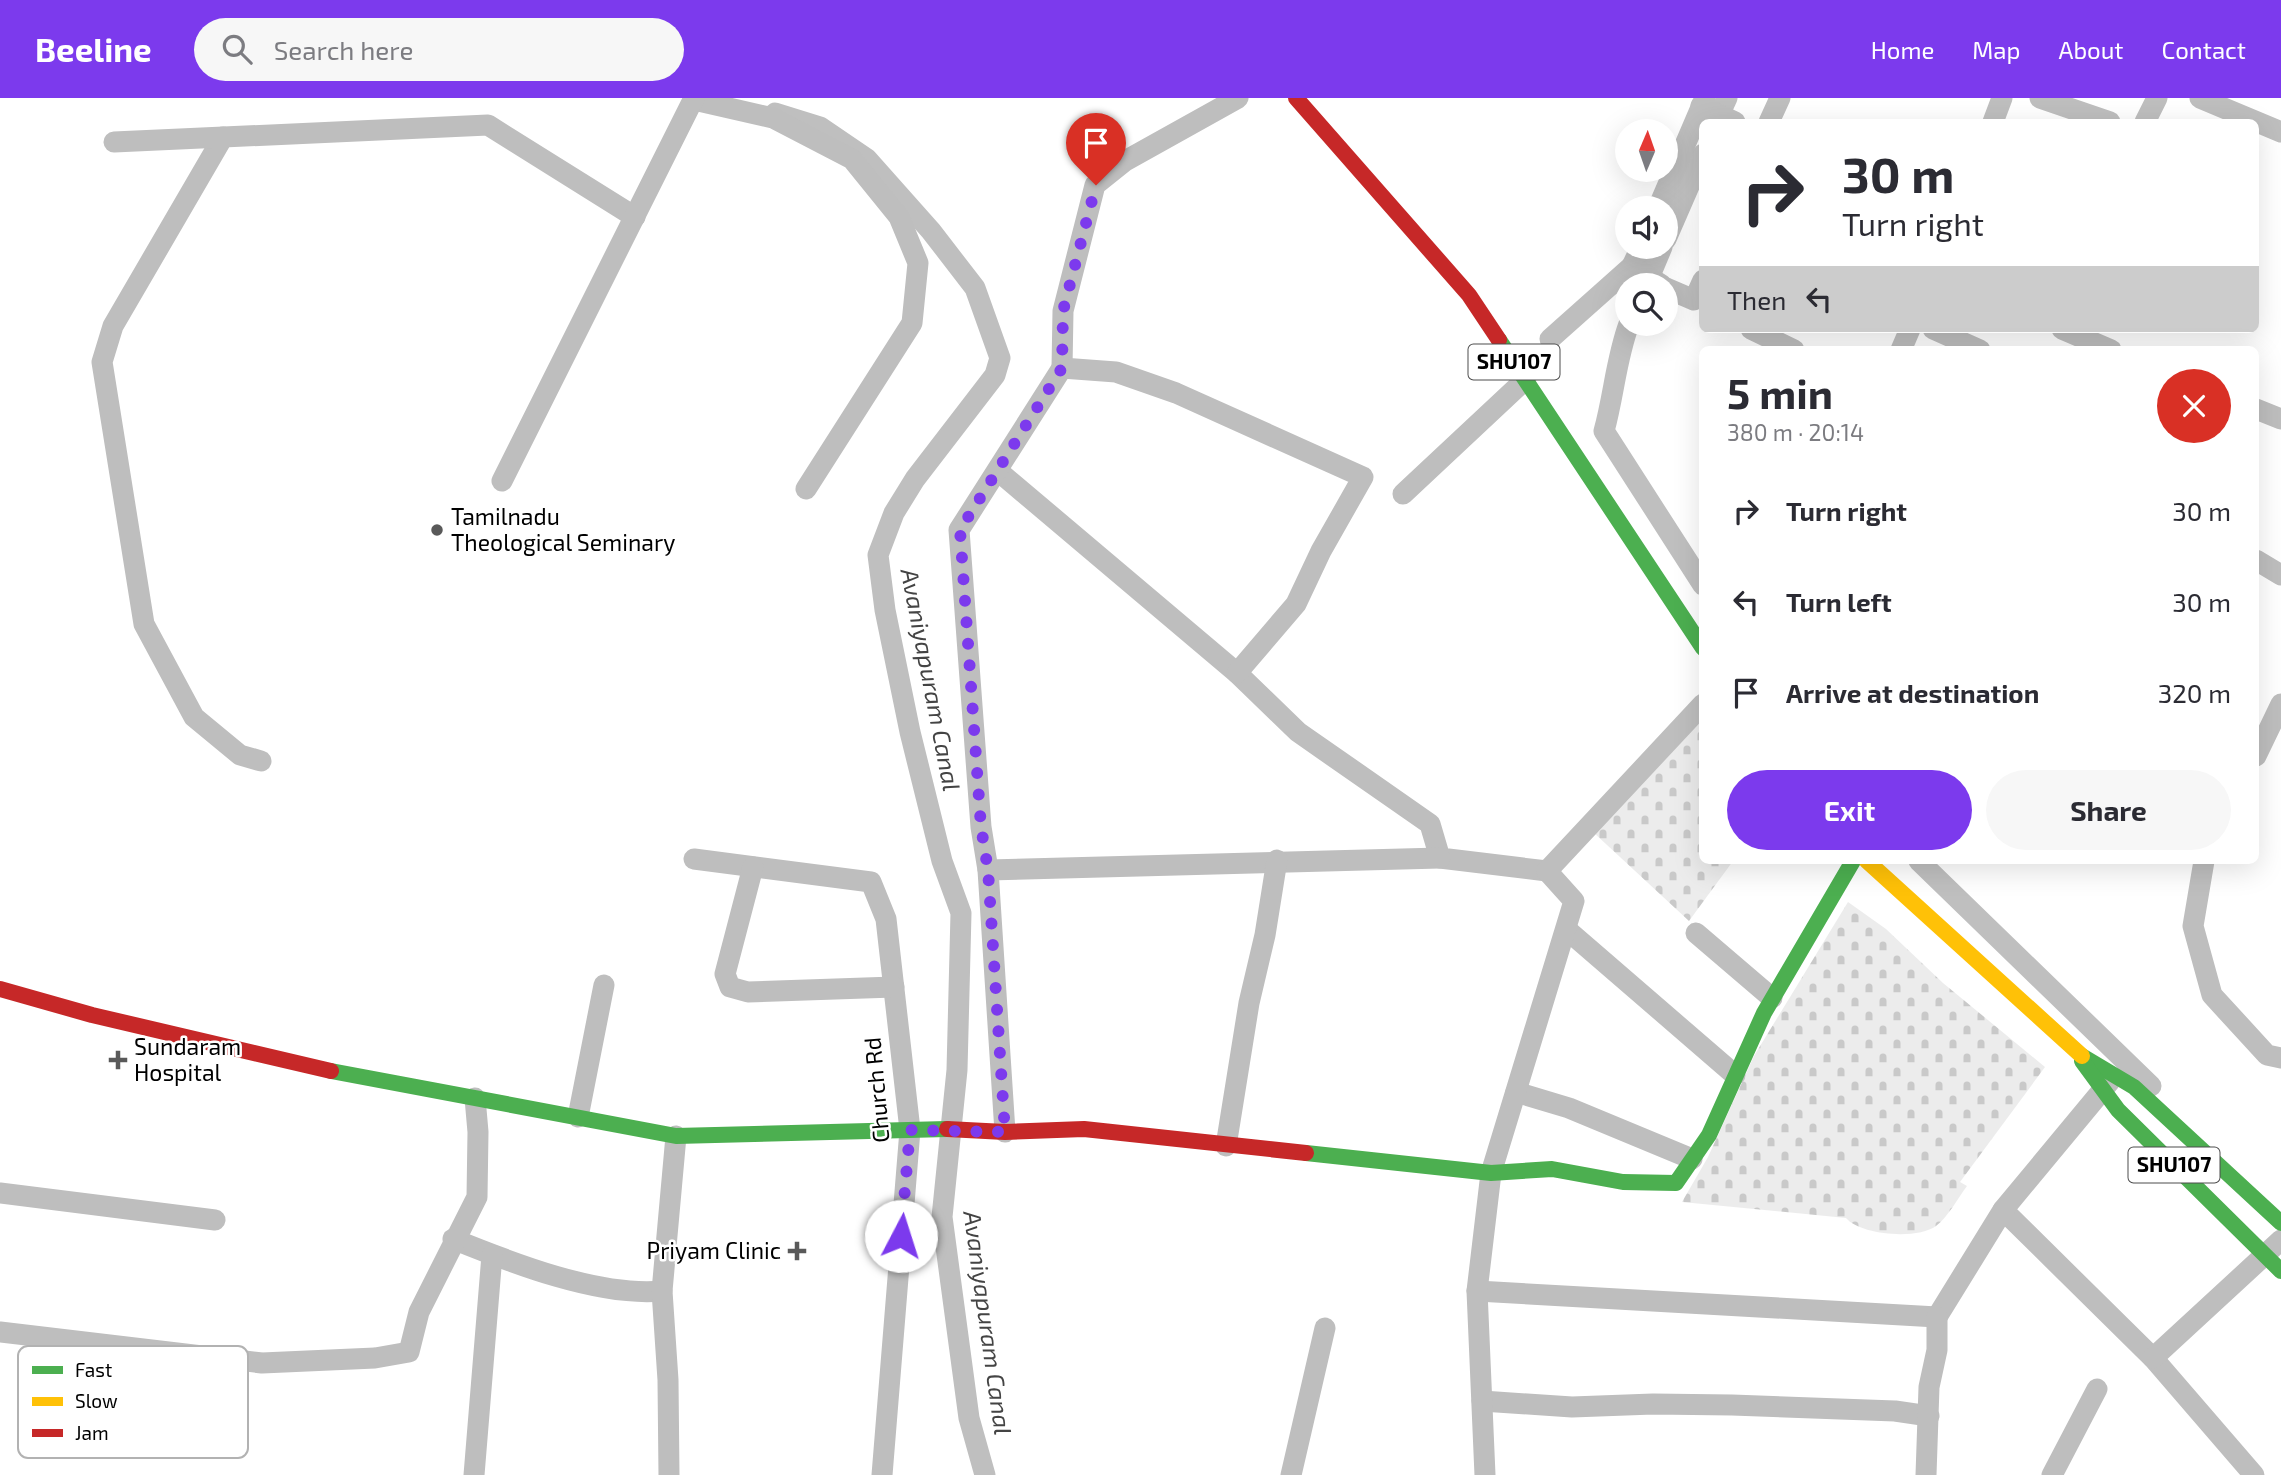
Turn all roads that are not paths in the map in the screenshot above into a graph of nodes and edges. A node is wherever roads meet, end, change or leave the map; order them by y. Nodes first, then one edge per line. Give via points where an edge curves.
1 (1238, 98) edge
2 (1296, 98) edge
3 (1780, 98) edge
4 (2002, 98) edge
5 (2040, 98) edge
6 (2157, 98) edge
7 (2200, 98) edge
8 (694, 99) edge
9 (1707, 105) edge
10 (1730, 119) edge
11 (1770, 119) edge
12 (1994, 119) edge
13 (2101, 119) edge
14 (2146, 119) edge
15 (2252, 119) edge
16 (1699, 122) edge
17 (2259, 122) edge
18 (2281, 131) edge
19 (223, 137) junction
20 (114, 142) dead end
21 (1664, 196) edge
22 (635, 217) junction
23 (1615, 308) edge
24 (1759, 333) edge
25 (1942, 333) edge
26 (2072, 333) edge
27 (1550, 339) dead end
28 (1786, 346) edge
29 (1971, 346) edge
30 (2101, 346) edge
31 (1062, 368) junction
32 (1526, 379) junction
33 (2259, 410) edge
34 (2281, 419) edge
35 (998, 471) junction
36 (502, 481) dead end
37 (806, 489) dead end
38 (1403, 494) dead end
39 (2259, 562) edge
40 (2281, 575) edge
41 (1699, 642) edge
42 (1237, 673) junction
43 (2281, 704) edge
44 (1699, 708) edge
45 (2275, 733) edge
46 (2259, 752) edge
47 (261, 761) dead end
48 (1440, 858) junction
49 (694, 859) dead end
50 (1277, 860) junction
51 (1851, 864) edge
52 (1870, 864) edge
53 (2203, 864) edge
54 (753, 866) junction
55 (988, 870) junction
56 (1547, 871) junction
57 (1566, 929) junction
58 (1696, 933) dead end
59 (604, 985) dead end
60 (894, 987) junction
61 (0, 989) edge
62 (1772, 998) junction
63 (2281, 1058) edge
64 (1735, 1076) junction
65 (2109, 1083) junction
66 (1516, 1092) junction
67 (475, 1098) junction
68 (578, 1117) junction
69 (910, 1130) junction
70 (1005, 1132) junction
71 (676, 1136) junction
72 (1226, 1146) junction
73 (1692, 1159) junction
74 (1491, 1173) junction
75 (0, 1193) edge
76 (2003, 1210) junction
77 (215, 1220) dead end
78 (2281, 1223) edge
79 (453, 1239) junction
80 (2281, 1240) edge
81 (492, 1255) junction
82 (2265, 1255) junction
83 (2281, 1271) edge
84 (662, 1290) junction
85 (1477, 1291) junction
86 (1937, 1317) junction
87 (1325, 1328) dead end
88 (0, 1332) edge
89 (118, 1346) edge
90 (2153, 1359) junction
91 (248, 1361) edge
92 (2097, 1389) dead end
93 (1482, 1402) junction
94 (1929, 1416) junction
95 (474, 1475) edge
96 (669, 1475) edge
97 (882, 1475) edge
98 (1291, 1475) edge
99 (1485, 1475) edge
100 (1926, 1475) edge
101 (2052, 1475) edge
102 (2254, 1475) edge

1 - 31 street via 1125,162 1096,185 1063,311
2 - 32 street, SHU107 via 1469,296
3 - 11 street
4 - 12 street
5 - 13 street
6 - 14 street
7 - 15 street
8 - 22 street
8 - 37 street via 773,118 852,159 899,217 918,263 912,323
9 - 10 street
16 - 21 street
17 - 18 street
19 - 20 street
19 - 22 street via 488,125
19 - 47 street via 113,326 102,362 144,624 194,717 240,755
22 - 36 street
23 - 27 street
24 - 28 street
25 - 29 street
26 - 30 street
31 - 35 street
31 - 42 street via 1116,372 1176,393 1363,477 1296,604
32 - 38 street
32 - 41 street, SHU107
33 - 34 street
35 - 42 street
35 - 55 street via 960,530
39 - 40 street
42 - 48 street via 1298,732 1430,824
43 - 45 street
44 - 56 street
45 - 46 street
48 - 50 street
48 - 56 street
49 - 54 street, Church Rd
50 - 55 street
50 - 72 street
51 - 62 street
52 - 65 street, SHU107
53 - 63 street via 2193,926 2211,995 2267,1055
54 - 60 street, Church Rd via 871,882 886,919
54 - 60 street via 725,974 730,987 748,992
55 - 70 street
56 - 57 street via 1574,901
57 - 64 street
57 - 66 street
58 - 62 street
59 - 68 street
60 - 69 street, Church Rd
61 - 67 street via 310,1067
62 - 64 street
64 - 73 street via 1709,1135
65 - 76 street
65 - 78 street, SHU107 via 2134,1087
65 - 82 street, SHU107 via 2118,1110
66 - 73 street via 1569,1108
66 - 74 street
67 - 68 street
67 - 79 street via 477,1197
68 - 71 street
69 - 70 street
69 - 71 street
69 - 97 street, Church Rd
70 - 72 street via 1084,1129
71 - 84 street
72 - 74 street
73 - 74 street via 1676,1183 1623,1182 1552,1169
74 - 85 street
75 - 77 street
76 - 86 street
76 - 90 street
79 - 81 street
79 - 91 street via 419,1312 409,1352 375,1358
80 - 82 street
81 - 84 street via 632,1294
81 - 95 street
82 - 83 street, SHU107
82 - 90 street
84 - 96 street
85 - 86 street
85 - 93 street
86 - 94 street
87 - 98 street
88 - 89 street
90 - 102 street
92 - 101 street
93 - 94 street via 1572,1407 1732,1405
93 - 99 street
94 - 100 street

